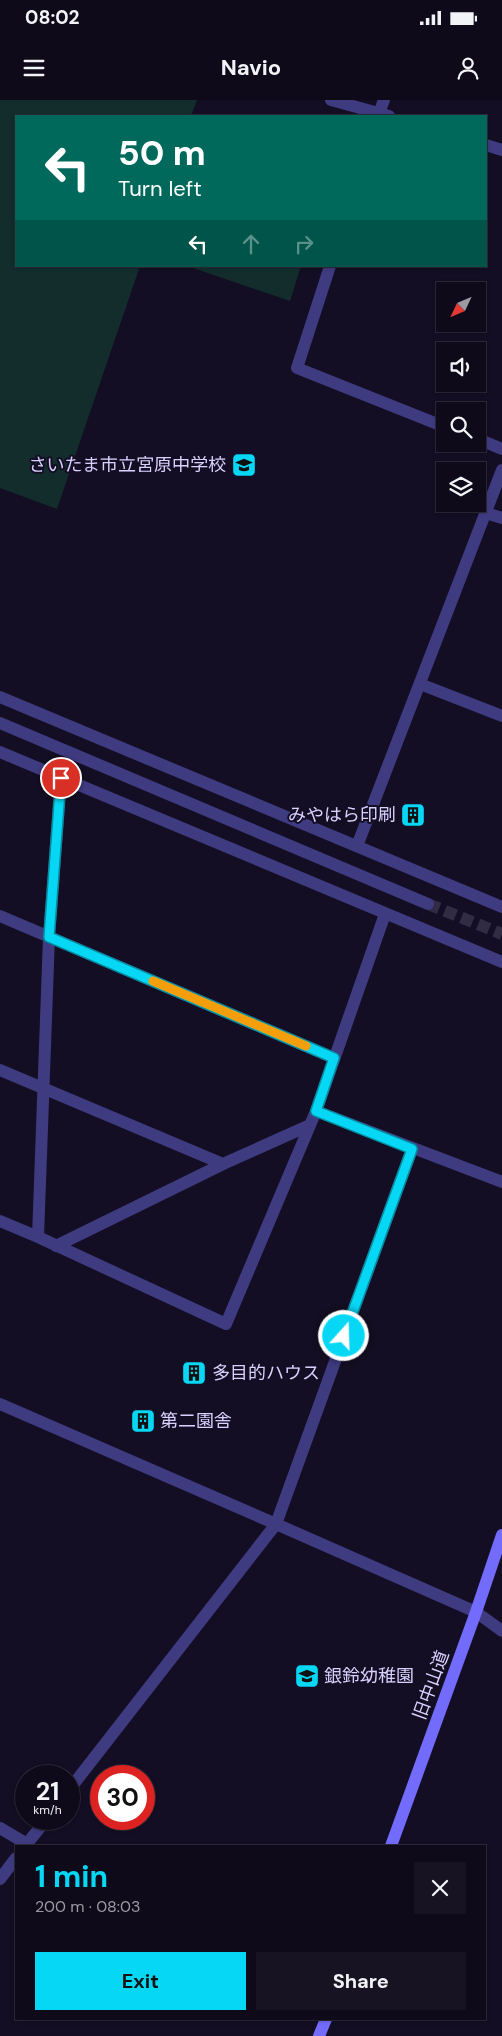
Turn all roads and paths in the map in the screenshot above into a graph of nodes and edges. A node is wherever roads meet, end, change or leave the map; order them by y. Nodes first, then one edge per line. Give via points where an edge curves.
1 (331, 100) edge
2 (384, 100) edge
3 (382, 115) edge
4 (487, 146) edge
5 (502, 150) edge
6 (330, 267) edge
7 (436, 423) edge
8 (486, 443) edge
9 (502, 449) edge
10 (502, 470) edge
11 (486, 513) junction
12 (502, 518) edge
13 (420, 684) junction
14 (0, 697) edge
15 (502, 716) edge
16 (0, 723) edge
17 (0, 752) edge
18 (61, 778) junction
19 (358, 846) junction
20 (428, 904) tunnel mouth
21 (502, 907) edge
22 (385, 914) junction
23 (0, 916) edge
24 (49, 937) junction
25 (502, 962) edge
26 (334, 1058) junction
27 (0, 1070) edge
28 (44, 1088) junction
29 (316, 1111) junction
30 (310, 1125) junction
31 (412, 1149) junction
32 (223, 1164) junction
33 (502, 1182) edge
34 (0, 1221) edge
35 (38, 1237) junction
36 (56, 1246) junction
37 (0, 1404) edge
38 (276, 1524) junction
39 (502, 1535) edge
40 (476, 1612) junction
41 (502, 1631) edge
42 (80, 1776) edge
43 (0, 1828) edge
44 (38, 1830) edge
45 (26, 1845) edge
46 (391, 1845) edge
47 (15, 1859) edge
48 (0, 1879) edge
49 (326, 2020) edge
50 (320, 2036) edge

1 - 3 street
2 - 3 street
4 - 5 street
6 - 7 street via 297,368
8 - 9 street
10 - 11 street
11 - 12 street
11 - 13 street
13 - 15 street
13 - 19 street
14 - 19 street
16 - 20 street
17 - 18 street
18 - 22 street
18 - 24 street
19 - 21 street
22 - 25 street
22 - 26 street
23 - 24 street
24 - 26 street
24 - 28 street
26 - 29 street
27 - 28 street
28 - 32 street
28 - 35 street
29 - 30 street
29 - 31 street
30 - 32 street
30 - 36 street via 226,1324
31 - 33 street
31 - 38 street
32 - 36 street
34 - 35 street
35 - 36 street
37 - 38 street
38 - 40 street
38 - 42 street
39 - 40 main road, 旧中山道
40 - 41 street
40 - 46 main road, 旧中山道
43 - 45 street
44 - 45 street
47 - 48 street
49 - 50 main road

